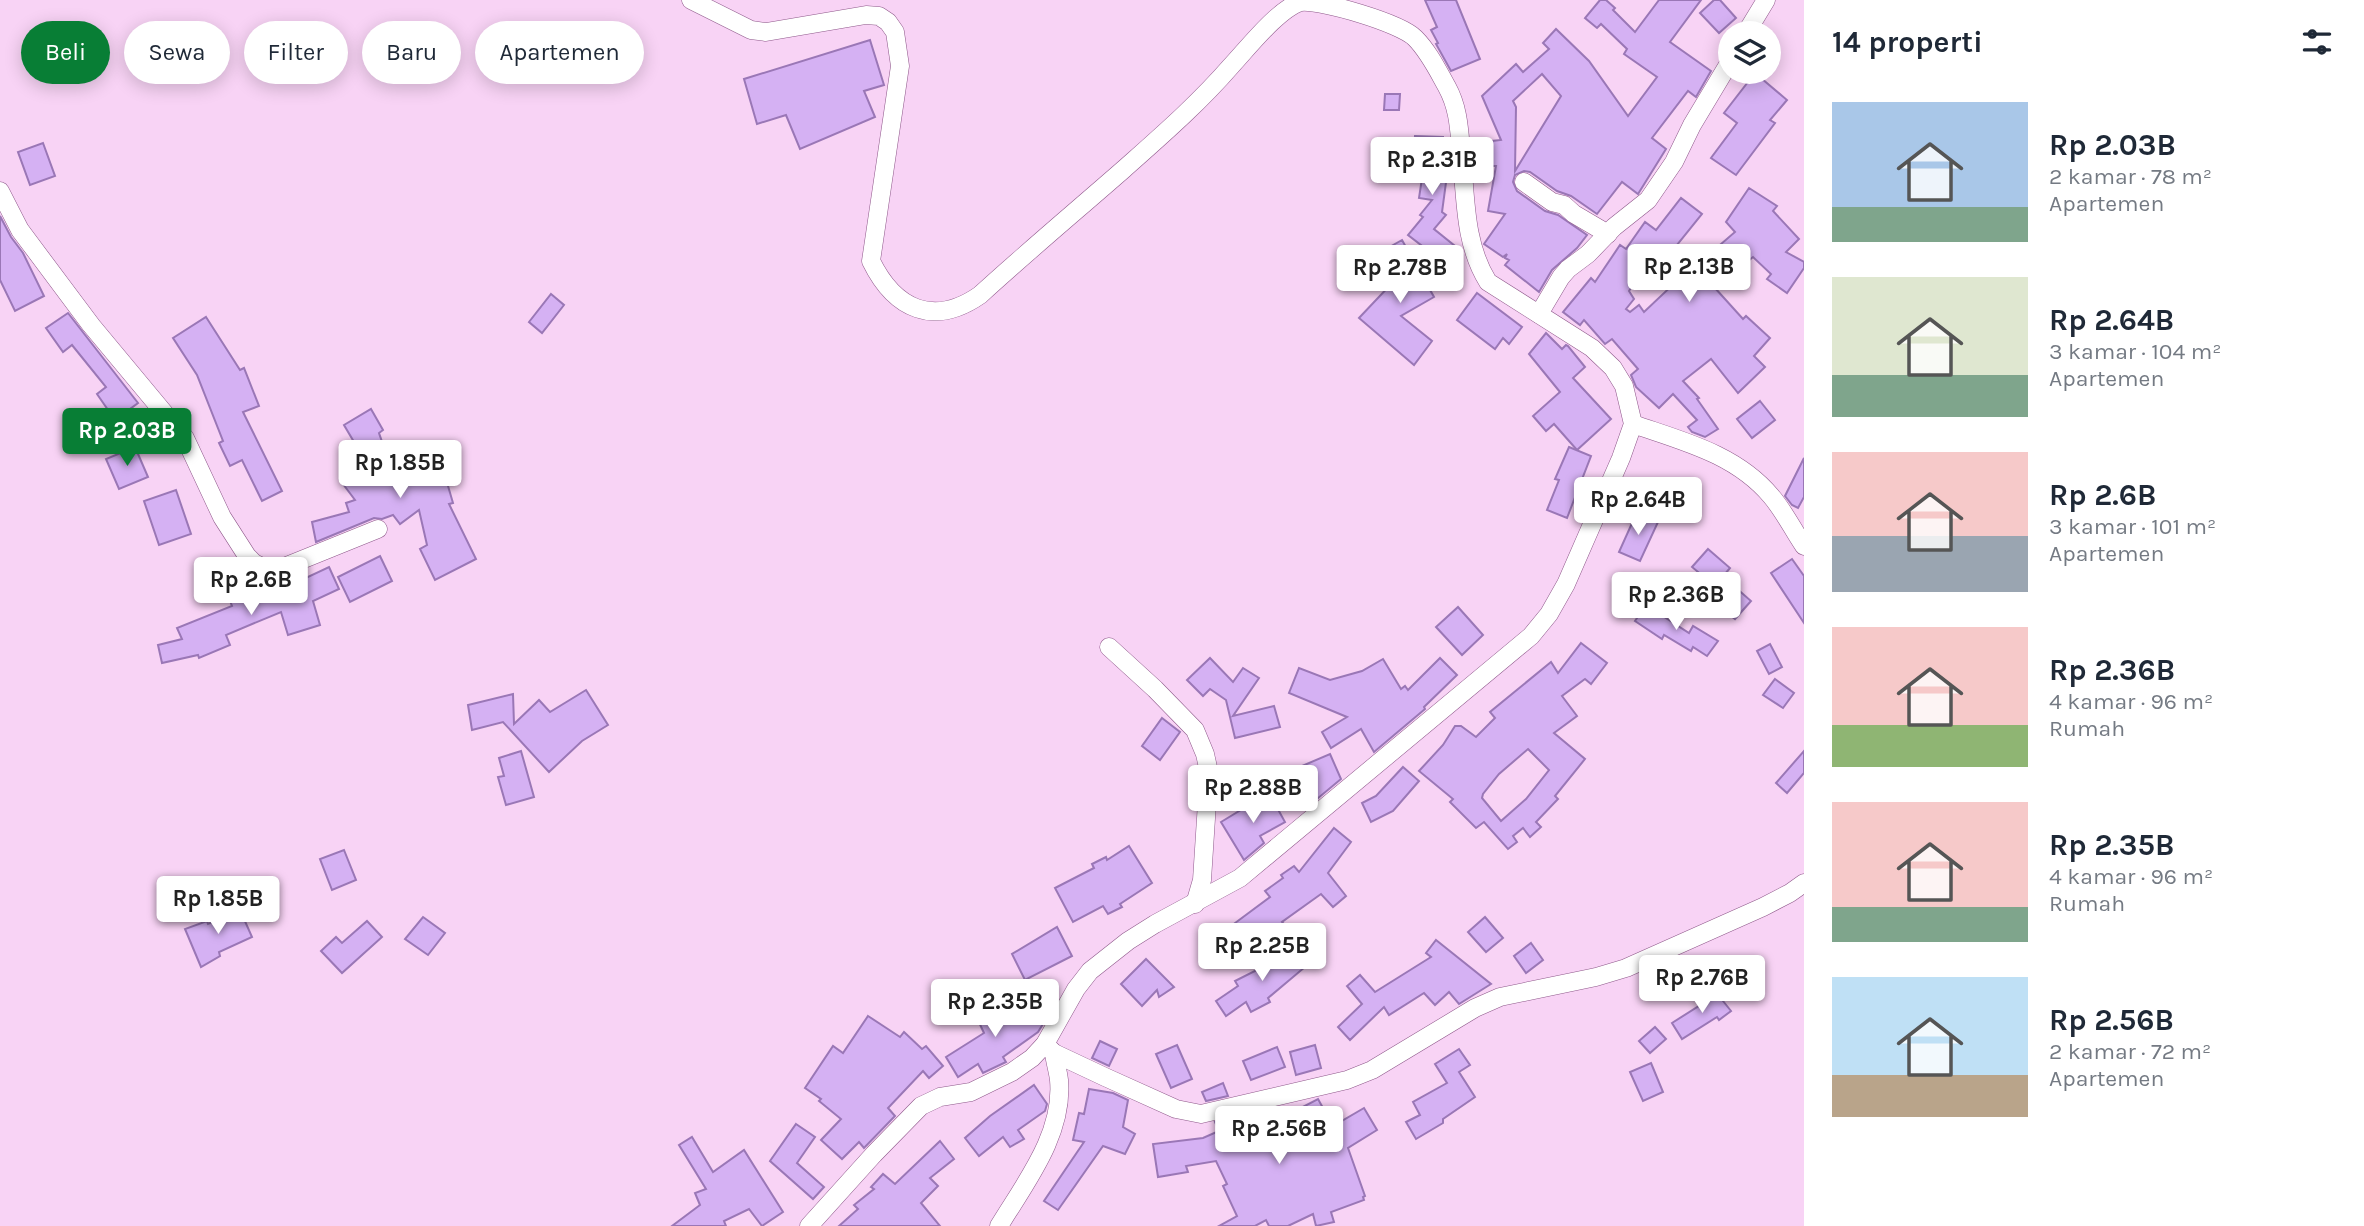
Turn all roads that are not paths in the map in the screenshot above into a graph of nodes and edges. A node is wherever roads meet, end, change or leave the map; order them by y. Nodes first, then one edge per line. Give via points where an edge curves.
1 (691, 0) edge
2 (1766, 0) edge
3 (1753, 21) edge
4 (1718, 82) edge
5 (1524, 182) dead end
6 (0, 191) edge
7 (1608, 234) junction
8 (1539, 314) junction
9 (1633, 424) junction
10 (378, 529) dead end
11 (1804, 546) edge
12 (1109, 647) dead end
13 (1804, 883) edge
14 (1195, 904) junction
15 (1049, 1049) junction
16 (809, 1226) edge
17 (999, 1226) edge

1 - 8 street via 751,30 766,32 859,15 879,16 888,22 895,32 900,66 872,261 899,296 916,309 932,313 963,307 980,295 1177,122 1262,31 1300,2 1334,4 1396,26 1427,53 1454,101 1468,231 1480,269 1488,282
2 - 3 street
4 - 7 street via 1648,200
5 - 7 street
6 - 10 street via 20,230 91,325 185,438 222,517 254,563 271,569 284,567
7 - 8 street via 1561,277
8 - 9 street via 1614,368 1624,386
9 - 11 street via 1700,446 1750,475 1772,497
9 - 14 street via 1566,584 1531,636 1240,878
12 - 14 street via 1195,730 1205,754 1209,772 1202,880
13 - 15 street via 1763,907 1626,968 1500,996 1347,1080 1201,1114 1176,1109
14 - 15 street via 1128,941 1090,971 1076,989
15 - 16 street via 971,1092 920,1106
15 - 17 street via 1059,1083 1054,1125

